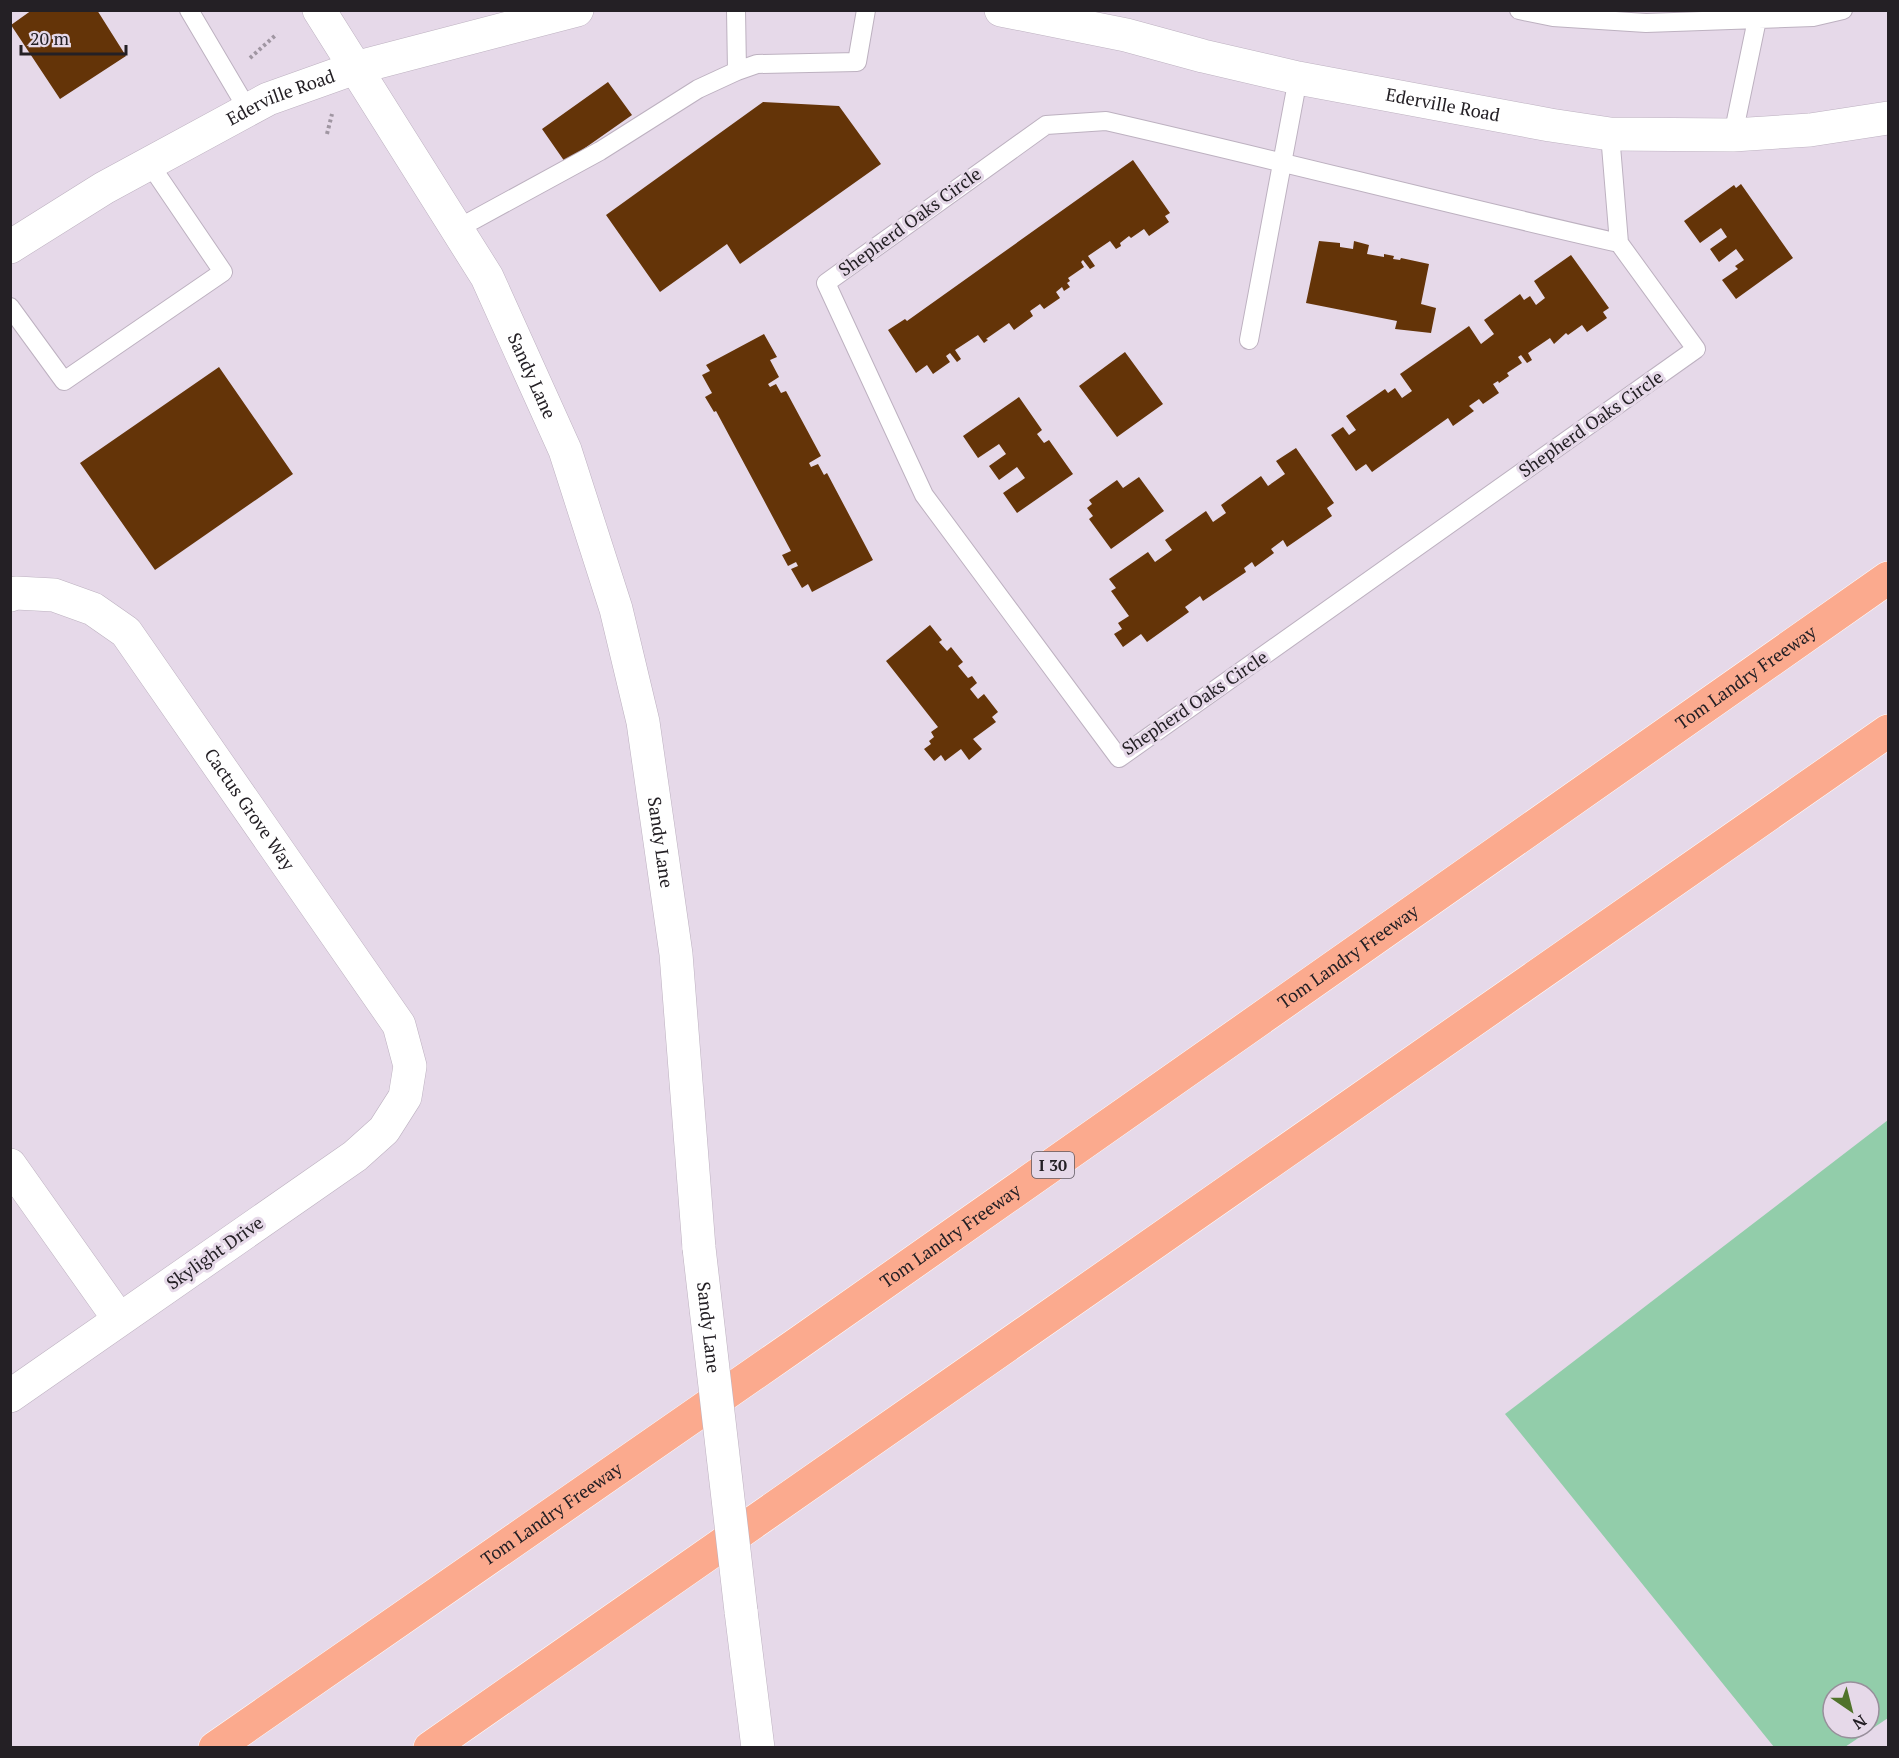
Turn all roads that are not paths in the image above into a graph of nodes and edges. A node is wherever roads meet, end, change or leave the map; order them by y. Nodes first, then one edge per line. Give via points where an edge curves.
1 (189, 10) edge
2 (319, 10) edge
3 (736, 10) edge
4 (866, 10) edge
5 (1001, 10) edge
6 (1519, 10) edge
7 (1843, 10) edge
8 (574, 11) edge
9 (1759, 14) edge
10 (355, 68) junction
11 (737, 71) junction
12 (1298, 78) junction
13 (248, 110) junction
14 (1888, 118) edge
15 (1610, 134) junction
16 (1733, 135) junction
17 (1282, 161) junction
18 (149, 163) junction
19 (457, 229) junction
20 (1619, 243) junction
21 (10, 247) edge
22 (10, 308) edge
23 (1249, 340) dead end
24 (1888, 579) edge
25 (13, 594) edge
26 (1888, 730) edge
27 (405, 1097) joint
28 (10, 1165) edge
29 (119, 1319) junction
30 (10, 1396) edge
31 (215, 1748) edge
32 (430, 1748) edge
33 (758, 1748) edge

1 - 13 lane
2 - 10 street, Sandy Lane
3 - 11 lane
4 - 11 lane via 857,62 757,64
5 - 12 street, Ederville Road via 1126,35
6 - 9 lane via 1553,17 1646,23
7 - 9 lane via 1813,17
8 - 10 street, Ederville Road
9 - 16 lane
10 - 13 street, Ederville Road
10 - 19 street, Sandy Lane
11 - 19 lane via 698,89 600,151
12 - 15 street, Ederville Road
12 - 17 lane
13 - 18 street, Ederville Road
14 - 16 street, Ederville Road via 1810,130
15 - 16 street, Ederville Road
15 - 20 lane
17 - 20 lane, Shepherd Oaks Circle
17 - 20 lane, Shepherd Oaks Circle via 1106,121 1046,125 826,283 924,495 1119,758 1696,349
17 - 23 lane
18 - 21 street, Ederville Road
18 - 22 lane via 223,272 64,381
19 - 33 street, Sandy Lane, bridge via 488,278 565,450 616,609 643,722 676,954 699,1248
24 - 31 highway, Tom Landry Freeway / I 30
25 - 27 street, Cactus Grove Way via 54,595 93,609 126,632 399,1025 410,1066
26 - 32 highway
27 - 29 street, Skylight Drive via 384,1130 355,1156
28 - 29 street
29 - 30 street, Skylight Drive

